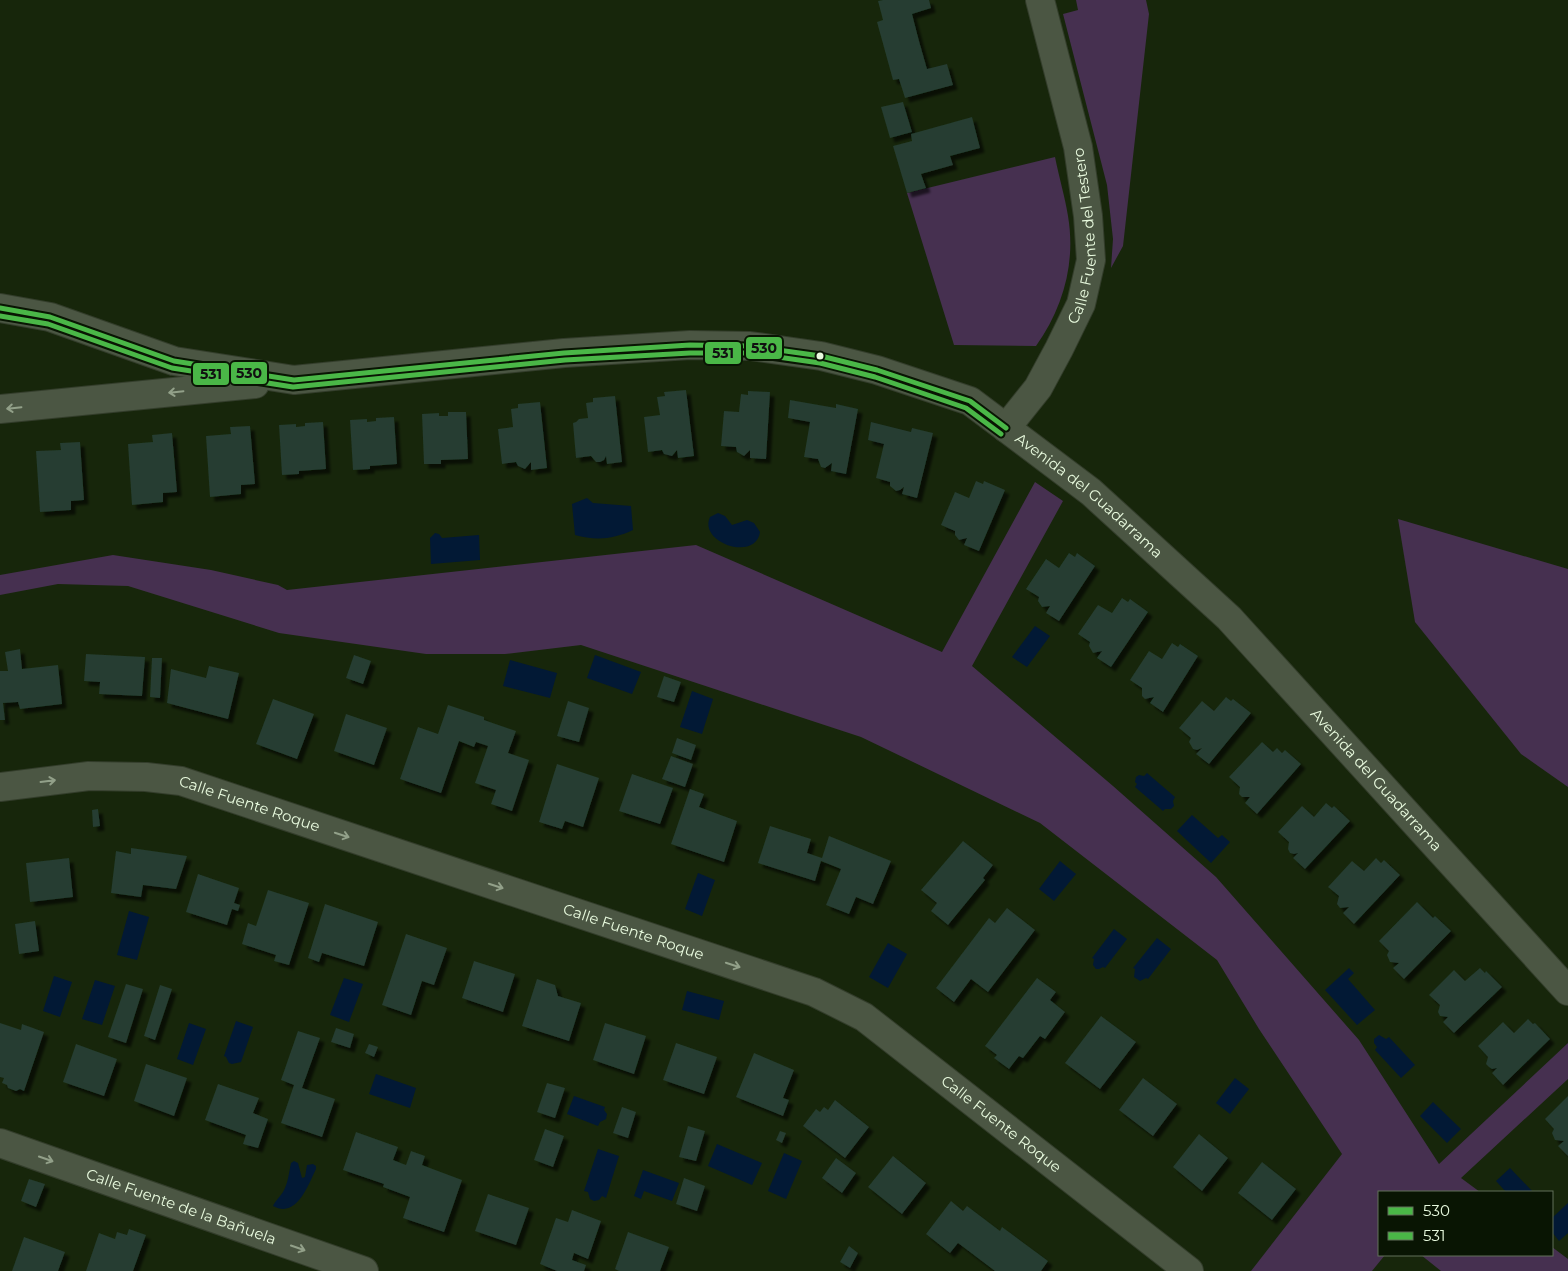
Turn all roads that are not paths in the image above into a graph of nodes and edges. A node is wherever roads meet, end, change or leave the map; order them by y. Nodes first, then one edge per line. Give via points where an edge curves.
1 (1040, 0) edge
2 (0, 308) edge
3 (294, 380) junction
4 (0, 409) edge
5 (1006, 428) junction
6 (0, 787) edge
7 (1568, 991) edge
8 (0, 1143) edge
9 (364, 1271) edge
10 (1189, 1271) edge

1 - 5 street, Calle Fuente del Testero via 1078,147 1091,260 1081,304 1060,349 1038,388
2 - 3 street, Avenida del Guadarrama via 50,317 174,360
3 -> 4 street
3 - 5 street, Avenida del Guadarrama via 564,354 690,345 750,346 822,356 886,373 970,401
5 - 7 street, Avenida del Guadarrama via 1091,492 1229,618
6 -> 10 street, Calle Fuente Roque via 89,776 181,781 814,992 864,1017
8 -> 9 street, Calle Fuente de la Bañuela

